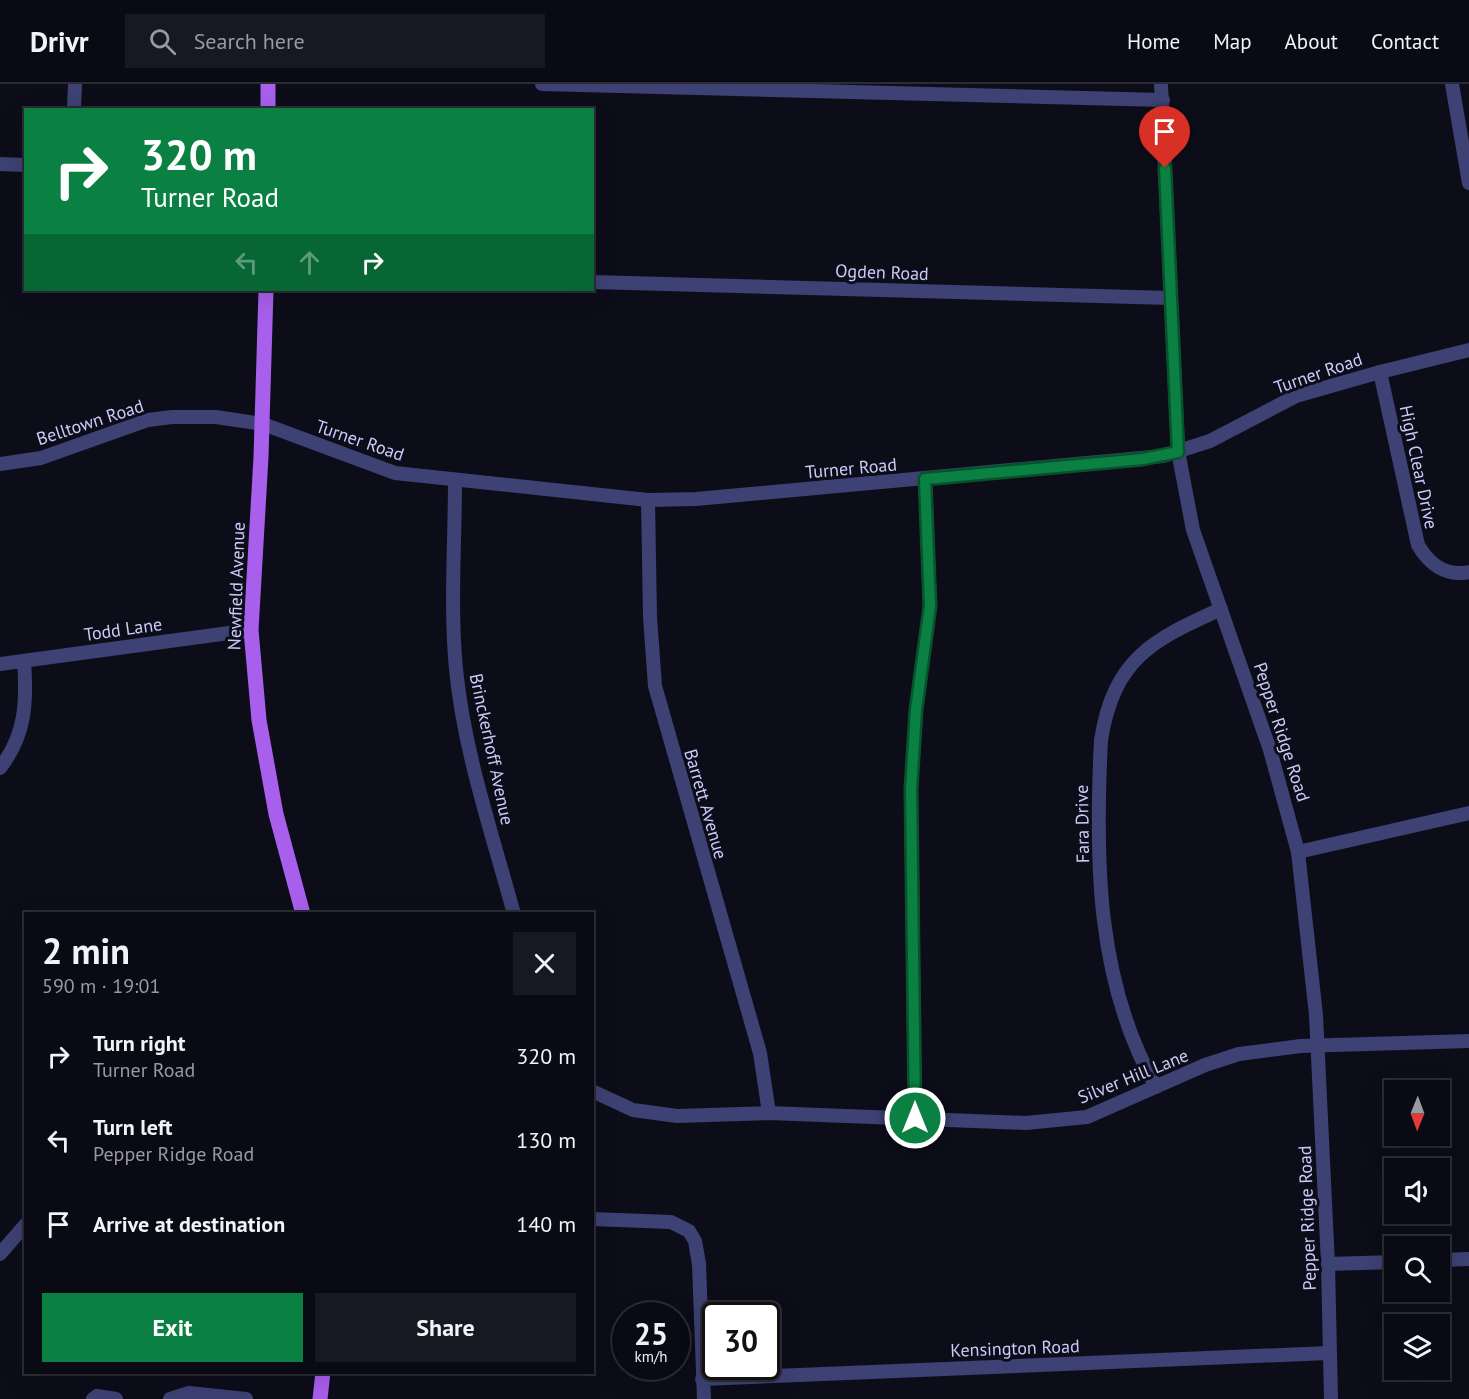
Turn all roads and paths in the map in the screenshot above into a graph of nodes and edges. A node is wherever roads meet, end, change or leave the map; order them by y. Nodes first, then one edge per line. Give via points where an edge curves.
1 (75, 84) edge
2 (268, 84) edge
3 (542, 84) edge
4 (1161, 84) edge
5 (1452, 84) edge
6 (1162, 100) junction
7 (74, 108) edge
8 (268, 108) edge
9 (0, 164) edge
10 (24, 165) edge
11 (1469, 183) edge
12 (594, 282) edge
13 (267, 291) edge
14 (1170, 298) junction
15 (1469, 350) edge
16 (1380, 372) junction
17 (263, 424) junction
18 (1178, 452) junction
19 (0, 464) edge
20 (925, 479) junction
21 (455, 481) junction
22 (648, 500) junction
23 (1469, 572) edge
24 (1221, 609) junction
25 (251, 630) junction
26 (24, 661) junction
27 (0, 664) edge
28 (0, 768) edge
29 (1469, 813) edge
30 (1298, 852) junction
31 (302, 912) edge
32 (513, 912) edge
33 (1469, 1041) edge
34 (1317, 1046) junction
35 (1156, 1087) junction
36 (594, 1092) edge
37 (770, 1113) junction
38 (915, 1118) junction
39 (594, 1219) edge
40 (24, 1226) edge
41 (0, 1254) edge
42 (1469, 1259) edge
43 (1450, 1260) edge
44 (1384, 1262) edge
45 (1328, 1264) junction
46 (1329, 1353) junction
47 (323, 1374) edge
48 (780, 1376) edge
49 (702, 1379) edge
50 (702, 1380) edge
51 (93, 1399) edge
52 (116, 1399) edge
53 (170, 1399) edge
54 (246, 1399) edge
55 (320, 1399) edge
56 (704, 1399) edge
57 (1331, 1399) edge

1 - 7 street
2 - 8 main road
3 - 6 street
4 - 6 street, Pepper Ridge Road
5 - 11 street
6 - 14 street, Pepper Ridge Road
9 - 10 street
12 - 14 street, Ogden Road
13 - 17 main road, Newfield Avenue
14 - 18 street, Pepper Ridge Road
15 - 16 street, Turner Road
16 - 18 street, Turner Road via 1296,396 1210,441
16 - 23 street, High Clear Drive via 1418,545 1437,567 1455,573
17 - 19 street, Belltown Road via 216,417 160,418 41,458
17 - 21 street, Turner Road via 395,473
17 - 25 main road, Newfield Avenue
18 - 20 street, Turner Road via 1153,458
18 - 24 street, Pepper Ridge Road via 1193,530
20 - 22 street, Turner Road
20 - 38 street via 930,606 916,710 911,789
21 - 22 street, Turner Road
21 - 32 street, Brinckerhoff Avenue via 454,637 459,688 479,789
22 - 37 street, Barrett Avenue via 655,686 760,1053
24 - 30 street, Pepper Ridge Road via 1284,791
24 - 35 street, Fara Drive via 1160,638 1142,652 1112,696 1101,740 1103,925 1120,1004 1141,1061
25 - 26 street, Todd Lane
25 - 31 main road, Newfield Avenue via 259,720 276,814
26 - 27 street, Todd Lane
26 - 28 street via 23,724 16,744
29 - 30 street
30 - 34 street, Pepper Ridge Road
33 - 34 street, Silver Hill Lane
34 - 35 street, Silver Hill Lane via 1239,1054
34 - 45 street, Pepper Ridge Road
35 - 38 street, Silver Hill Lane via 1087,1117 994,1123
36 - 37 street, Silver Hill Lane via 615,1104 652,1114
37 - 38 street, Silver Hill Lane
39 - 49 street via 671,1222 689,1232 695,1241 699,1264
40 - 41 street
42 - 43 street
44 - 45 street
45 - 46 street, Pepper Ridge Road
46 - 48 street, Kensington Road
46 - 57 street, Pepper Ridge Road
47 - 55 main road
50 - 56 street
51 - 52 street
53 - 54 street via 189,1393

